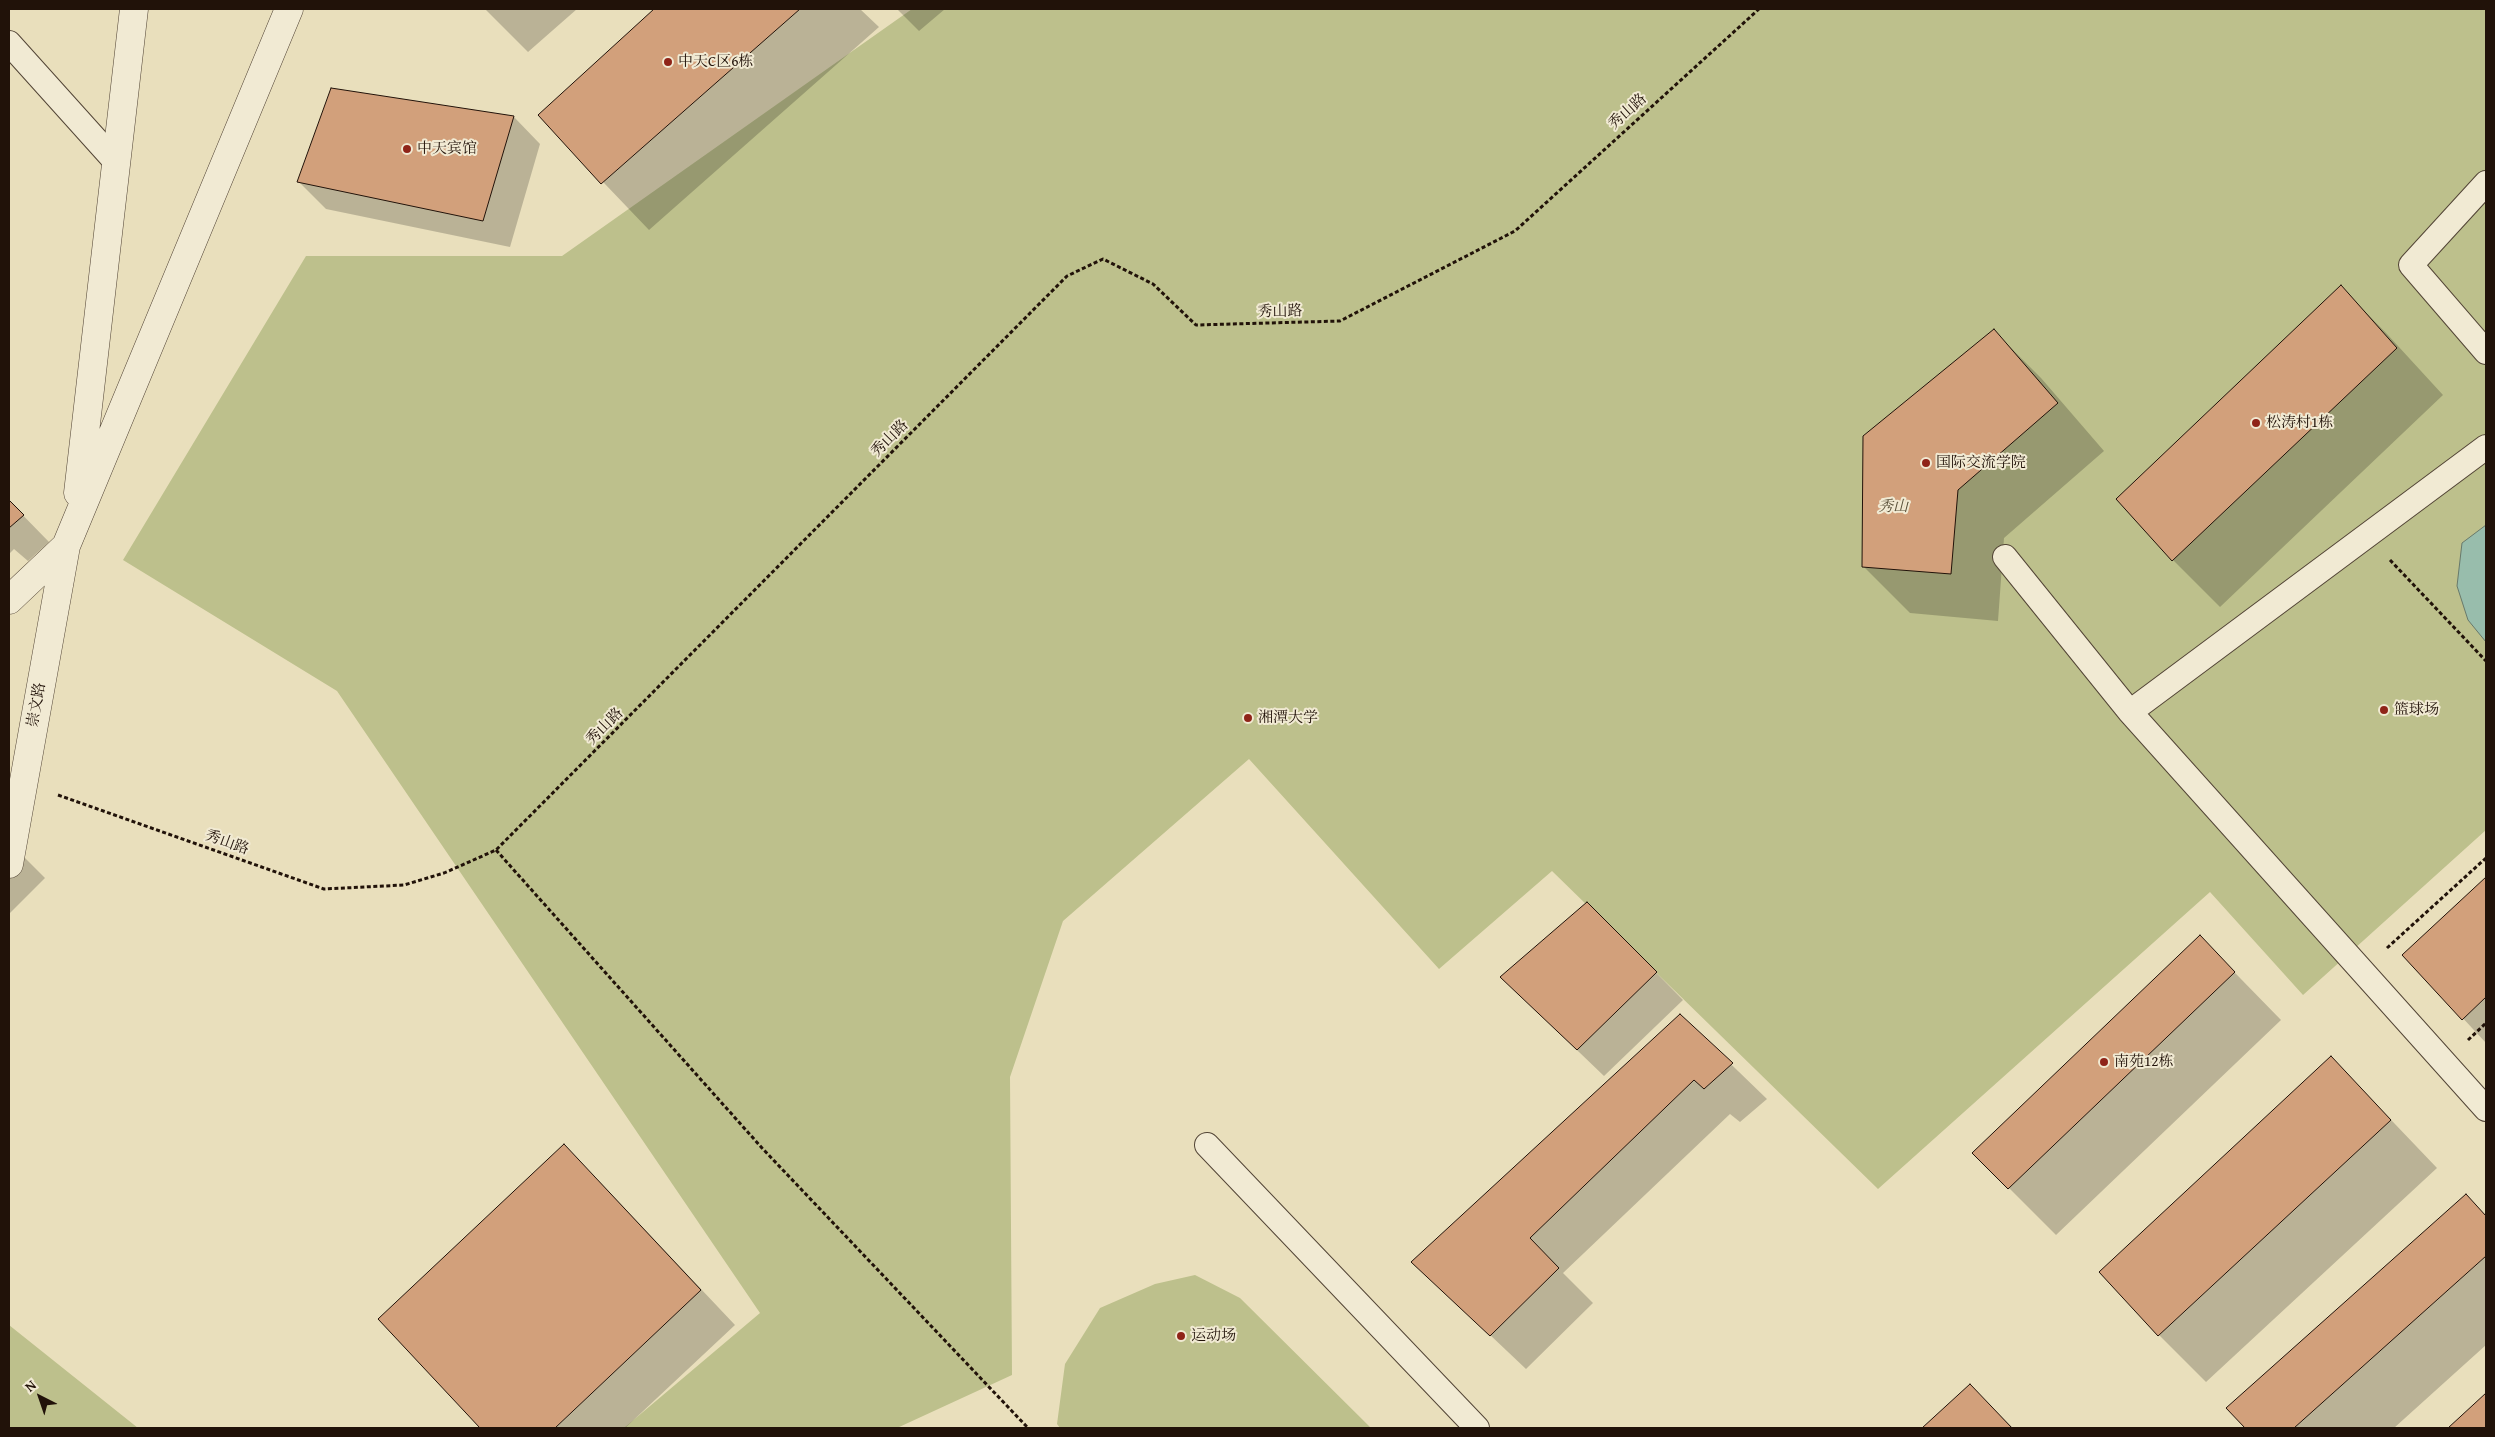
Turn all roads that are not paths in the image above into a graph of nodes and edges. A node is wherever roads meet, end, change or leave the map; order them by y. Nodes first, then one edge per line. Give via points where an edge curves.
1 (134, 9) edge
2 (289, 9) edge
3 (9, 43) edge
4 (116, 162) junction
5 (2486, 183) edge
6 (2486, 352) edge
7 (2486, 448) edge
8 (70, 535) junction
9 (2005, 557) dead end
10 (9, 600) edge
11 (2130, 712) junction
12 (9, 864) edge
13 (2486, 1109) edge
14 (1207, 1145) dead end
15 (1477, 1428) edge

1 - 4 street
2 - 8 street
3 - 4 lane
4 - 8 street
5 - 6 lane via 2411,265
7 - 11 lane
8 - 10 street
8 - 12 street, 崇文路
9 - 11 lane
11 - 13 lane
14 - 15 lane

